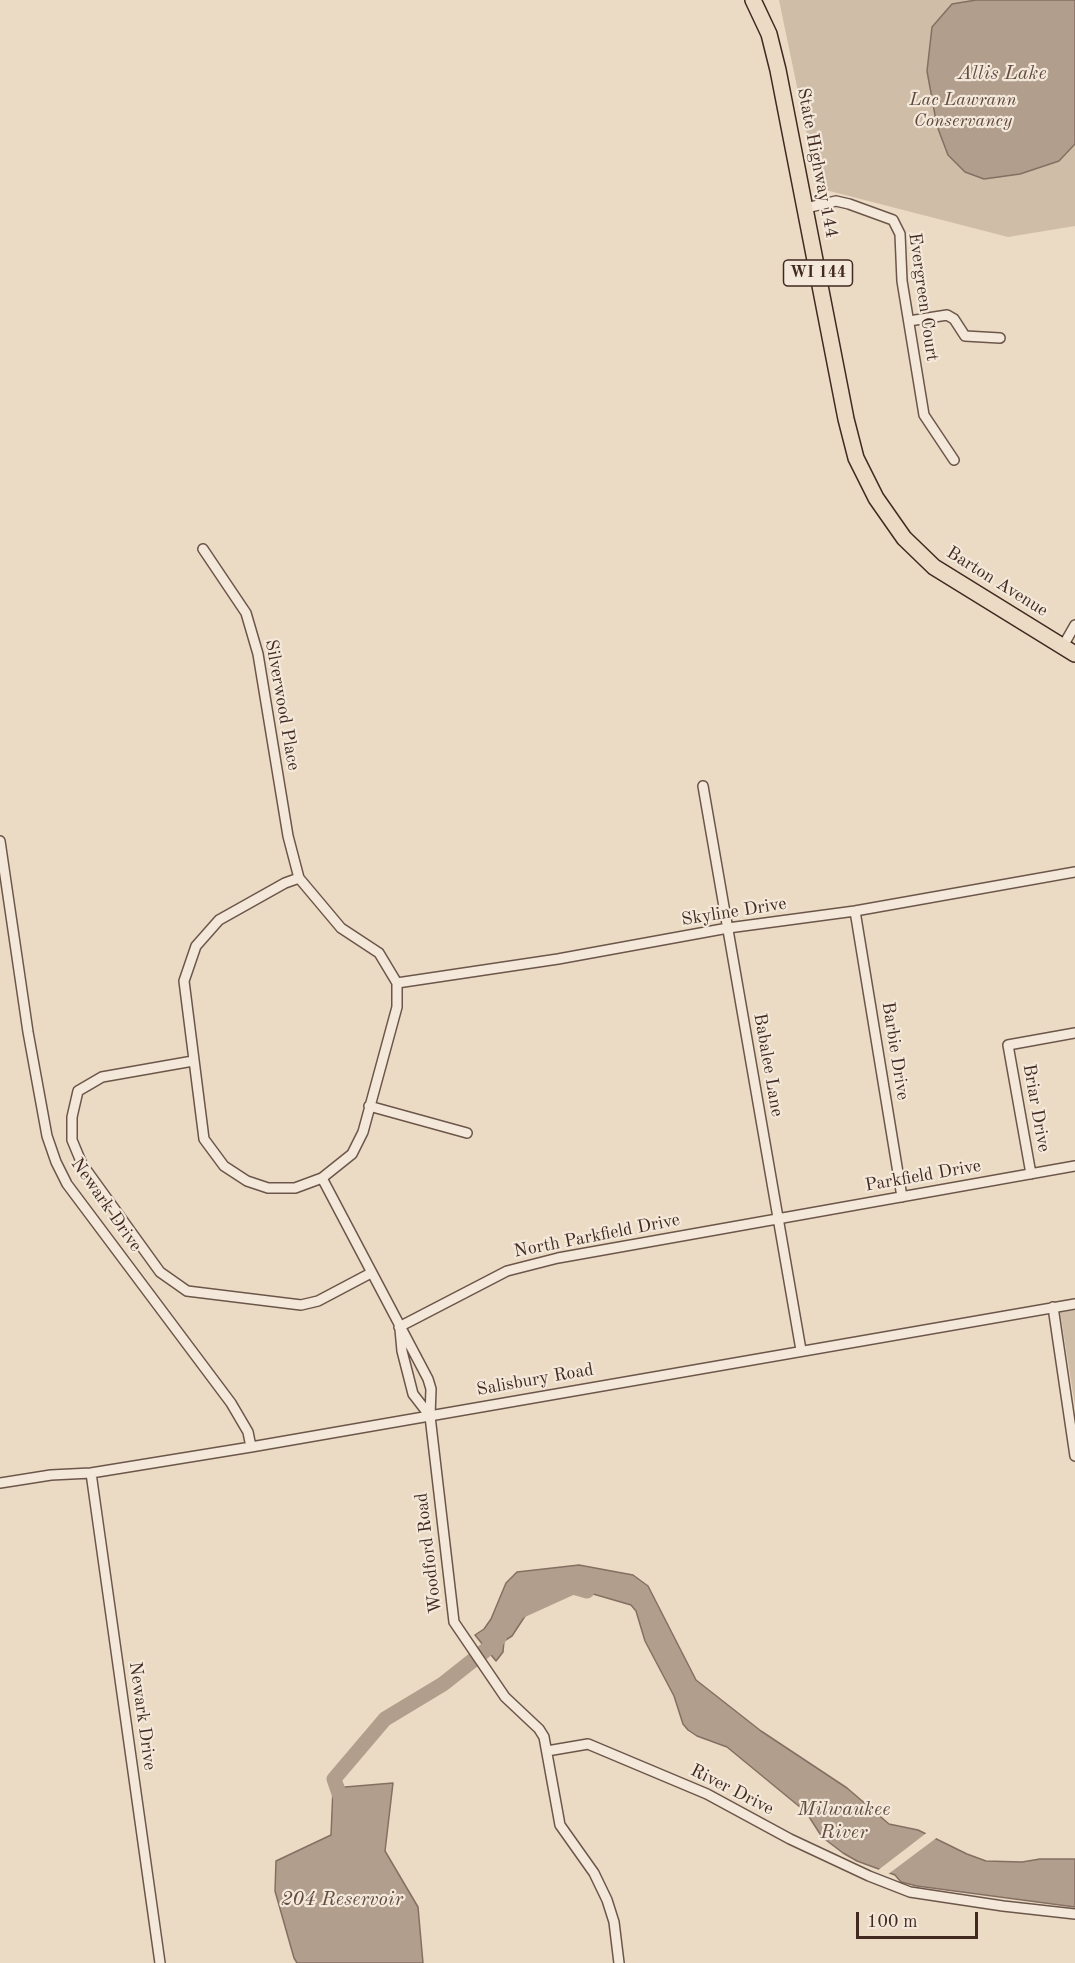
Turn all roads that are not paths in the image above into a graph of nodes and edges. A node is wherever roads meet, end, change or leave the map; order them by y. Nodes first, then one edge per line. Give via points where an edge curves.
1 (753, 0) edge
2 (806, 208) junction
3 (909, 321) junction
4 (1000, 338) dead end
5 (954, 460) dead end
6 (904, 538) joint
7 (203, 549) dead end
8 (1075, 625) edge
9 (1069, 650) edge
10 (703, 786) dead end
11 (0, 841) edge
12 (1075, 872) edge
13 (299, 878) junction
14 (855, 910) junction
15 (728, 928) junction
16 (397, 983) junction
17 (1075, 1033) edge
18 (193, 1061) junction
19 (369, 1106) junction
20 (467, 1133) dead end
21 (1075, 1166) edge
22 (1031, 1173) junction
23 (322, 1178) junction
24 (902, 1197) junction
25 (778, 1219) junction
26 (371, 1273) junction
27 (1075, 1304) edge
28 (1053, 1307) junction
29 (399, 1327) junction
30 (801, 1350) junction
31 (430, 1416) junction
32 (251, 1447) junction
33 (1075, 1450) edge
34 (91, 1473) junction
35 (0, 1483) edge
36 (547, 1751) junction
37 (1075, 1914) edge
38 (160, 1963) edge
39 (619, 1963) edge

1 - 2 main road, State Highway 144 / WI 144 via 774,53
2 - 3 street, Evergreen Court via 836,201 893,220 900,234
2 - 6 main road, State Highway 144 / WI 144 via 856,458 876,498
3 - 4 street via 947,315 965,336
3 - 5 street, Evergreen Court via 924,415
6 - 9 main road, Barton Avenue / WI 144 via 934,567
7 - 13 street, Silverwood Place via 246,614 258,654 288,837
8 - 9 street
10 - 15 street, Babalee Lane
11 - 32 street, Newark Drive via 30,1044 47,1136 56,1162 67,1184 231,1403 248,1432
12 - 14 street, Skyline Drive
13 - 16 street via 341,928 379,953
13 - 18 street via 219,920 196,946 184,981
14 - 15 street, Skyline Drive
14 - 24 street, Barbie Drive
15 - 16 street, Skyline Drive via 558,960
15 - 25 street, Babalee Lane
16 - 19 street via 398,1007
17 - 22 street, Briar Drive via 1008,1045
18 - 23 street via 204,1139 224,1166 247,1181 268,1188 296,1188
18 - 26 street via 102,1077 78,1091 72,1116 72,1140 82,1164 160,1272 187,1291 302,1305 318,1301
19 - 20 street
19 - 23 street via 363,1132 351,1154
21 - 22 street, Parkfield Drive
22 - 24 street, Parkfield Drive
23 - 26 street, Woodford Road
24 - 25 street, Parkfield Drive
25 - 29 street, North Parkfield Drive via 558,1258 507,1271
25 - 30 street, Babalee Lane
26 - 29 street, Woodford Road
27 - 28 street, Salisbury Road
28 - 30 street, Salisbury Road
28 - 33 street
29 - 31 street, Woodford Road via 413,1394
29 - 31 street, Woodford Road via 428,1379
30 - 31 street, Salisbury Road
31 - 32 street, Salisbury Road
31 - 36 street, Woodford Road via 454,1622 505,1697 539,1729
32 - 34 street, Salisbury Road
34 - 35 street, Salisbury Road
34 - 38 street, Newark Drive
36 - 37 street, River Drive via 588,1744 707,1794 790,1839 910,1892
36 - 39 street, Woodford Road via 560,1825 594,1873 607,1900

